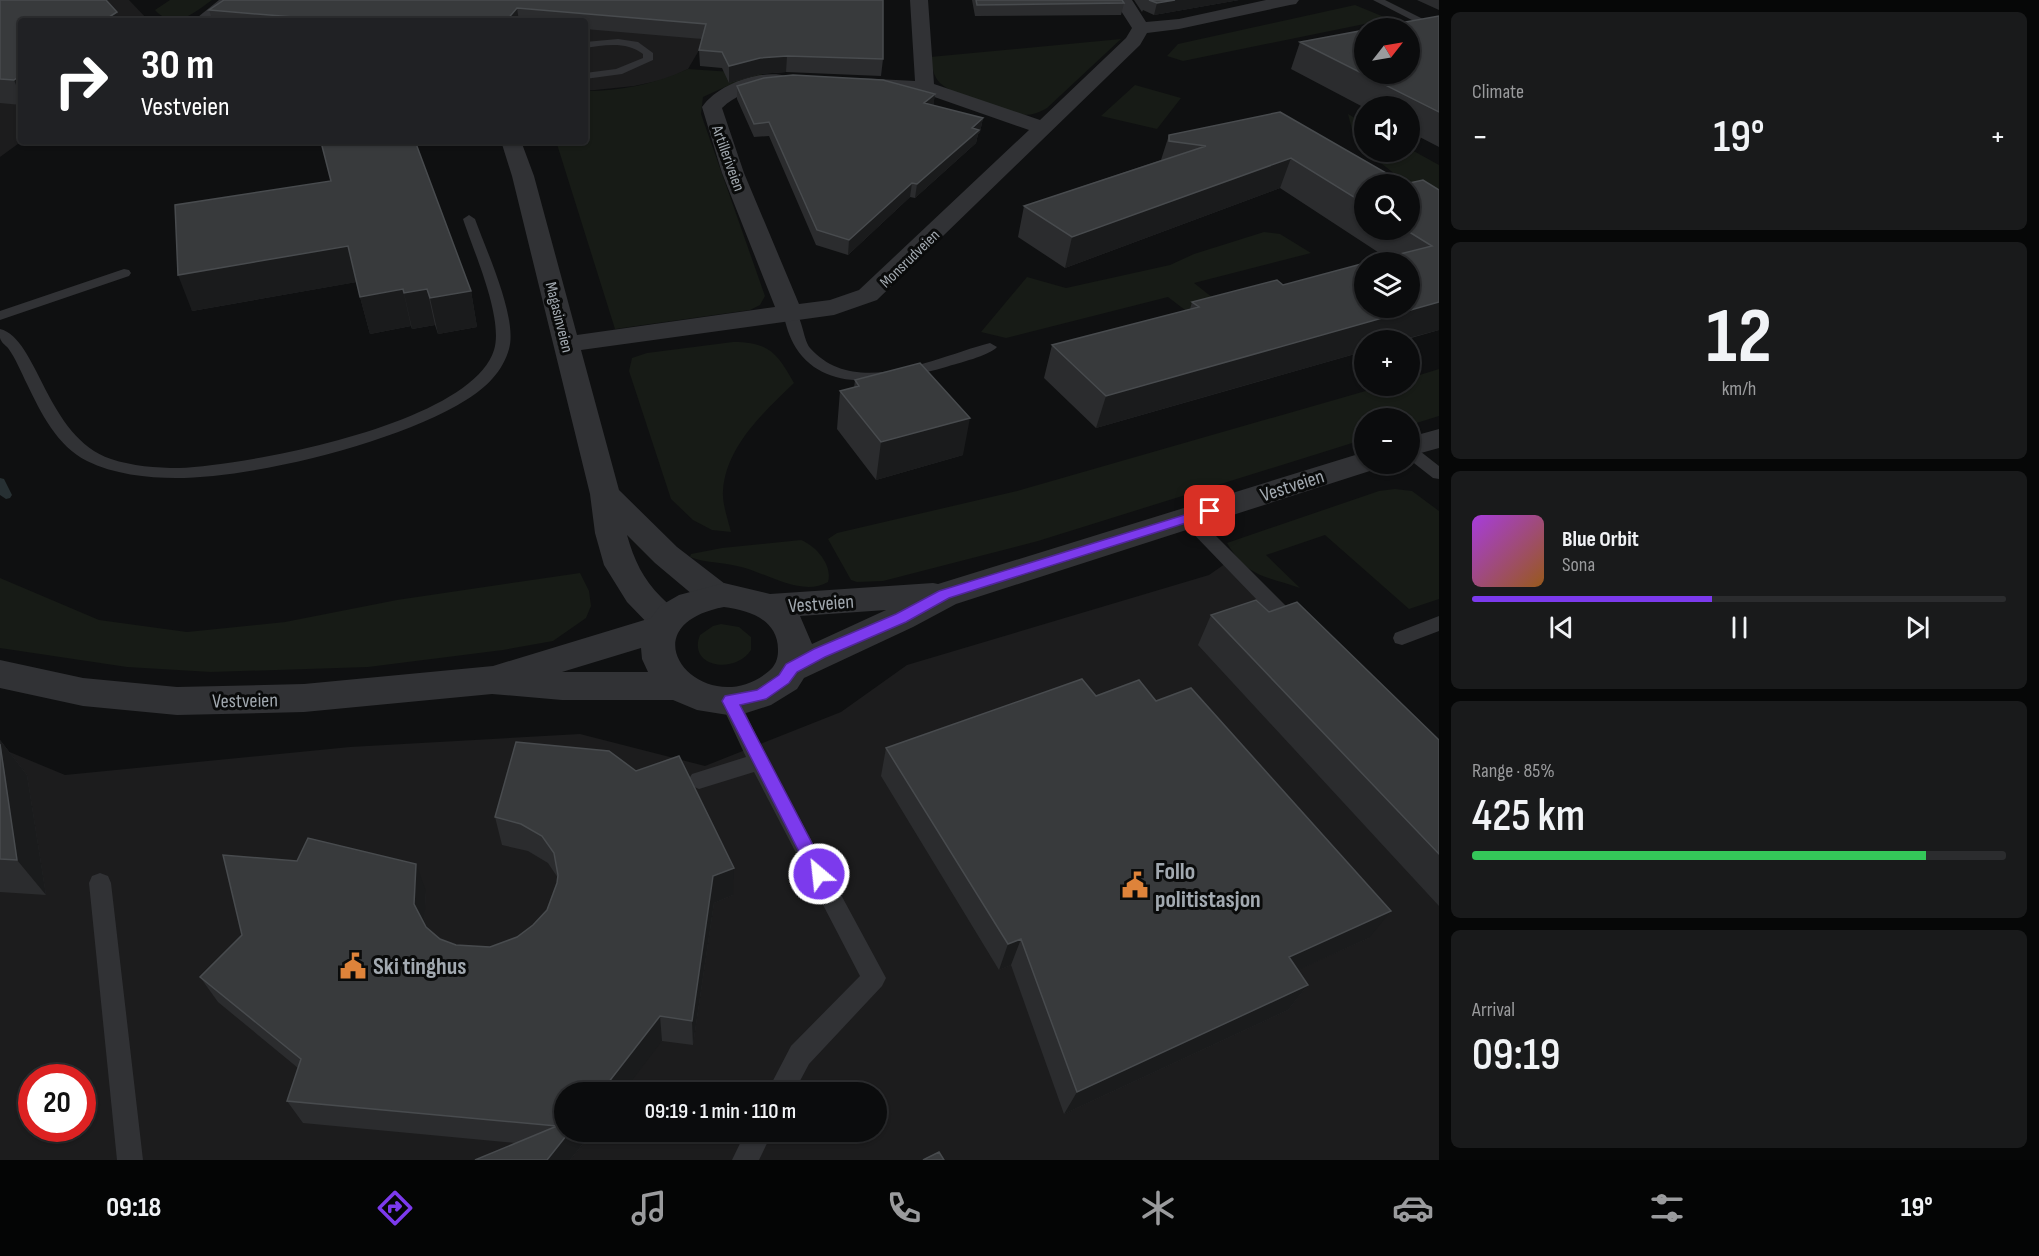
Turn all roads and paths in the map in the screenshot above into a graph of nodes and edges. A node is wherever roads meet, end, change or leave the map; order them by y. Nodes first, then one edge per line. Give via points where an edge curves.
1 (230, 0) edge
2 (919, 0) edge
3 (1123, 0) edge
4 (1290, 0) edge
5 (1378, 0) edge
6 (206, 18) edge
7 (1141, 28) junction
8 (1439, 31) edge
9 (588, 45) edge
10 (588, 76) edge
11 (800, 81) edge
12 (834, 83) edge
13 (925, 87) junction
14 (1043, 128) junction
15 (512, 144) edge
16 (469, 219) dead end
17 (124, 273) dead end
18 (790, 313) junction
19 (0, 316) edge
20 (0, 333) edge
21 (567, 344) junction
22 (990, 348) dead end
23 (1439, 438) edge
24 (1420, 445) edge
25 (1420, 458) edge
26 (1354, 465) edge
27 (1439, 474) edge
28 (605, 494) junction
29 (1188, 518) junction
30 (944, 595) junction
31 (717, 596) junction
32 (770, 606) junction
33 (1439, 623) edge
34 (664, 625) junction
35 (1306, 638) edge
36 (1402, 638) dead end
37 (792, 668) junction
38 (0, 674) edge
39 (492, 680) junction
40 (680, 686) junction
41 (730, 701) junction
42 (759, 762) junction
43 (699, 780) dead end
44 (100, 883) dead end
45 (785, 1082) edge
46 (754, 1142) edge
47 (130, 1160) edge
48 (745, 1160) edge

1 - 6 street
2 - 13 street
3 - 7 street
4 - 7 street via 1179,24
5 - 8 lane
7 - 14 street, Monsrudveien via 1123,53
9 - 10 lane via 637,45 648,53 648,60 618,72
11 - 18 street, Artilleriveien via 753,84 725,93 712,107 733,173
12 - 13 street
13 - 14 street
14 - 18 street, Monsrudveien via 875,291 834,307
15 - 21 street, Magasinveien
16 - 20 lane via 503,327 503,346 494,367 474,388 445,405 320,449 178,473 138,470 102,461 61,432 18,352
17 - 19 lane
18 - 21 street, Monsrudveien
18 - 22 lane via 801,344 810,355 832,369 855,376 891,375
21 - 28 street, Magasinveien
23 - 24 street
25 - 27 lane
26 - 29 street, Vestveien
28 - 31 street via 666,555
28 - 34 street, Magasinveien via 609,530 622,567 630,584
29 - 30 street, Vestveien
29 - 35 lane
30 - 32 street, Vestveien
30 - 37 street, Vestveien
31 - 32 street, Vestveien via 743,597
31 - 34 street, Vestveien via 688,604
32 - 37 street, Vestveien via 794,634
33 - 36 lane
34 - 39 street, Vestveien
34 - 40 street, Vestveien via 658,651 670,678
37 - 41 street, Vestveien via 784,679 760,695
38 - 39 street, Vestveien via 83,692 177,701 304,698
39 - 40 street, Vestveien via 562,686
40 - 41 street, Vestveien via 698,696
41 - 42 lane
42 - 43 lane
42 - 45 lane via 874,978 800,1055
44 - 47 lane
46 - 48 lane

